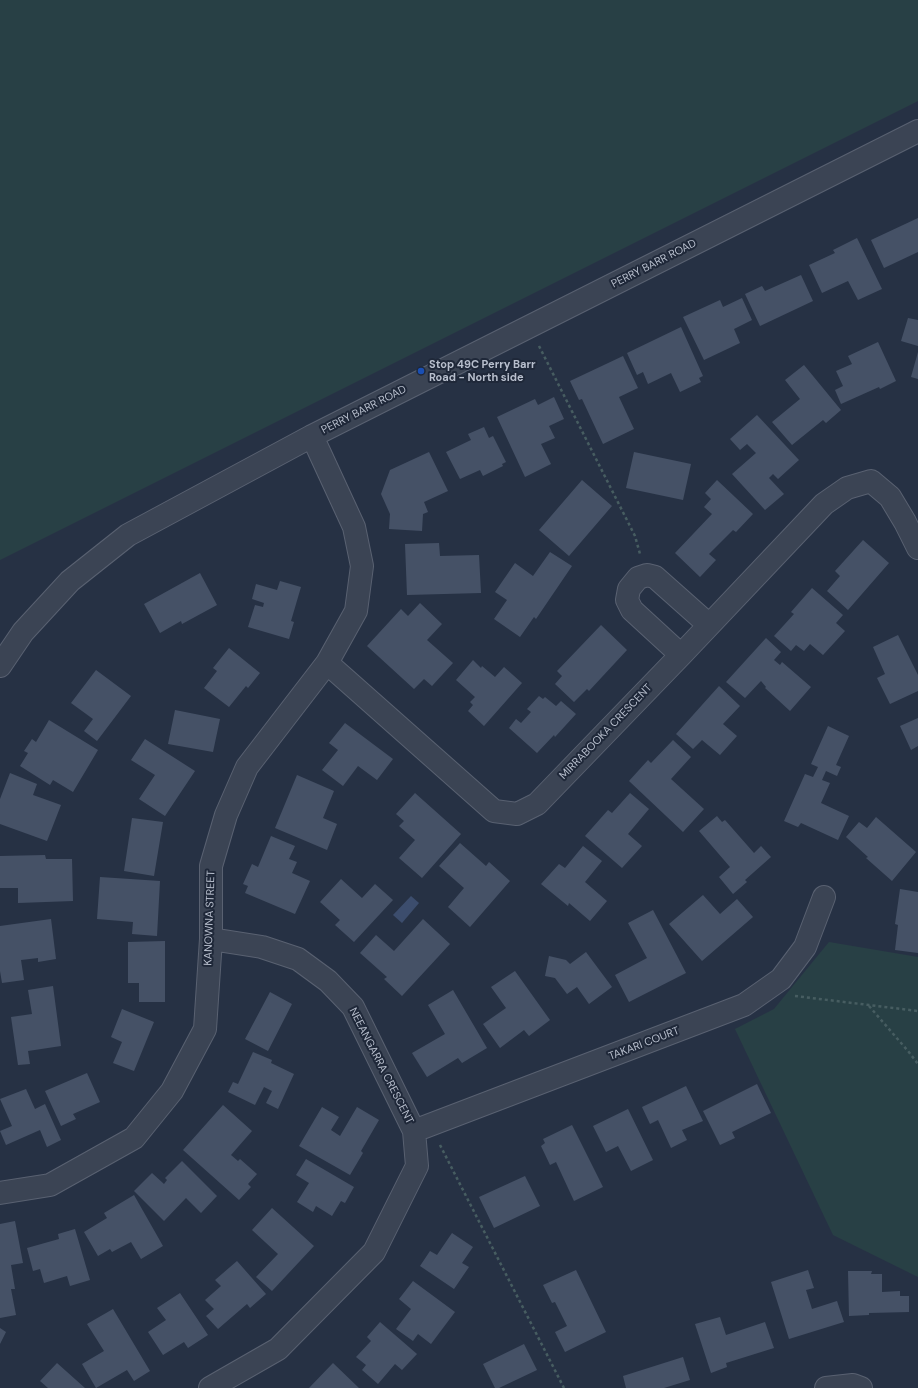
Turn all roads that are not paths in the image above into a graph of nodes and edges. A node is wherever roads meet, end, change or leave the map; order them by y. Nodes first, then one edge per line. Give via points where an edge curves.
1 (918, 132) edge
2 (312, 436) junction
3 (918, 548) edge
4 (709, 625) junction
5 (681, 654) junction
6 (328, 663) junction
7 (0, 666) edge
8 (824, 897) dead end
9 (211, 939) junction
10 (422, 1128) junction
11 (0, 1193) edge
12 (210, 1388) edge
13 (826, 1388) edge
14 (861, 1388) edge

1 - 2 street, PERRY BARR ROAD
2 - 6 street, KANOWNA STREET via 354,527 362,566 356,610
2 - 7 street, PERRY BARR ROAD via 128,535 70,581 23,632
3 - 4 street, MIRRABOOKA CRESCENT via 890,497 872,481 847,488 824,504
4 - 5 street, MIRRABOOKA CRESCENT
4 - 5 street via 655,577 647,575 638,578 629,589 627,600 632,610
5 - 6 street, MIRRABOOKA CRESCENT via 537,804 518,814 494,811
6 - 9 street, KANOWNA STREET via 247,767 226,815 212,866
8 - 10 street, TAKARI COURT via 805,947 781,979 744,1005
9 - 10 street, NEEANGARRA CRESCENT via 262,947 298,960 328,980 353,1007
9 - 11 street, KANOWNA STREET via 205,1029 172,1091 134,1138 50,1185
10 - 12 street, NEEANGARRA CRESCENT via 418,1166 374,1252 278,1349
13 - 14 street via 853,1385

